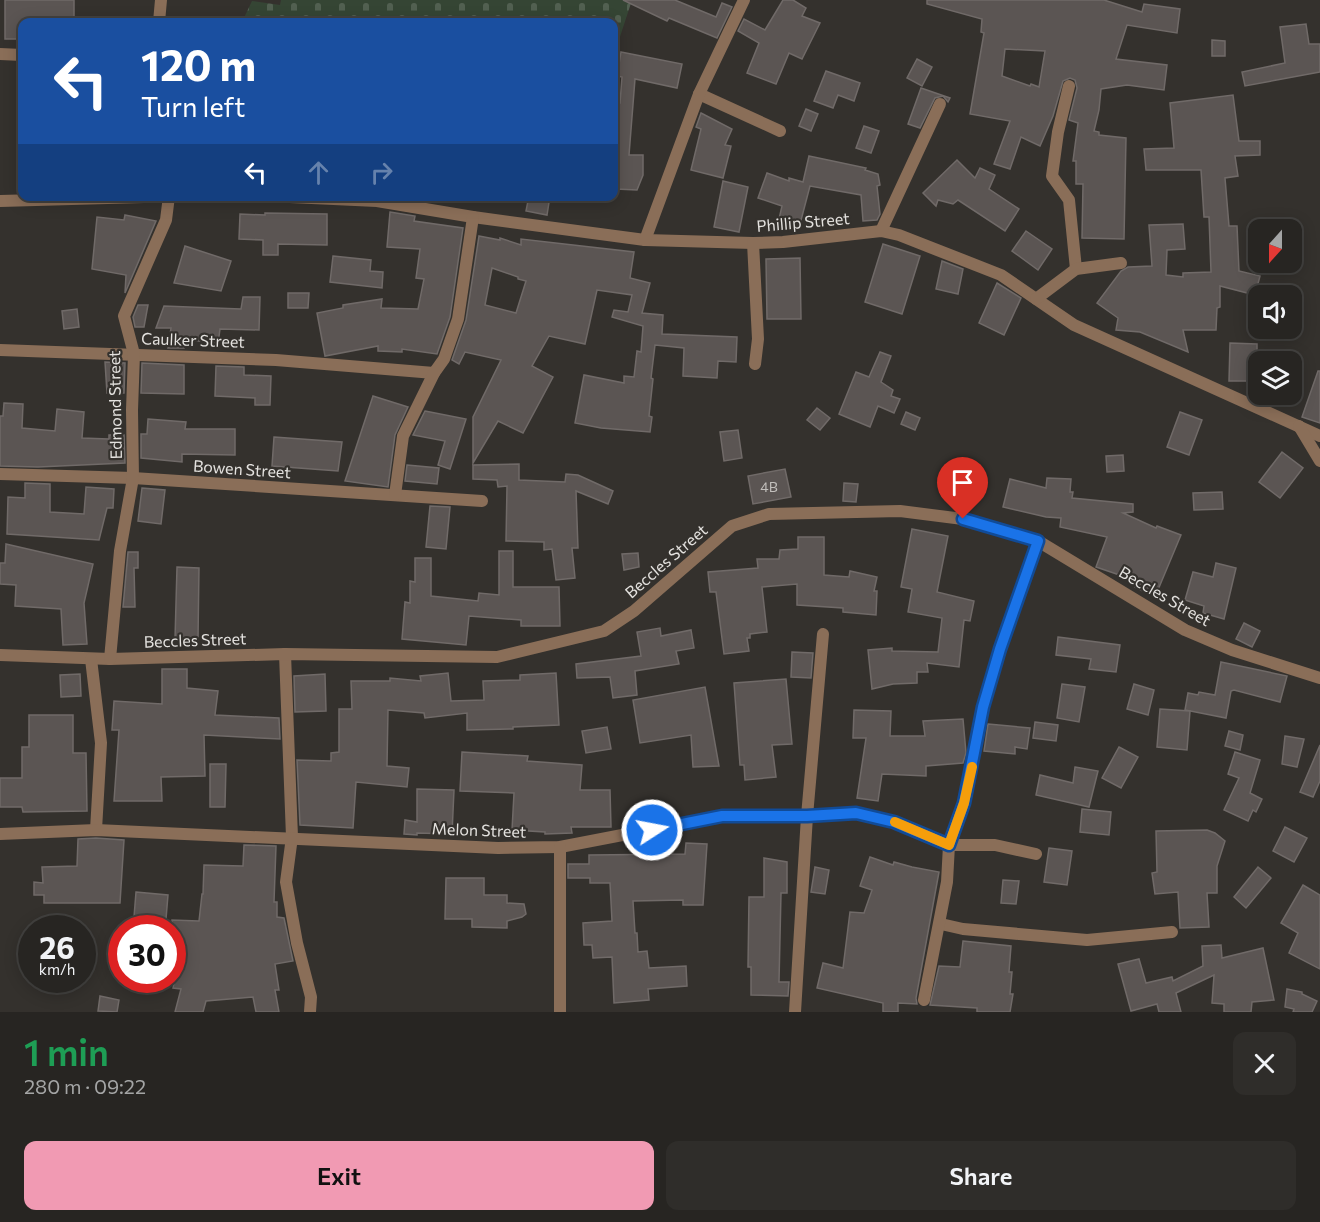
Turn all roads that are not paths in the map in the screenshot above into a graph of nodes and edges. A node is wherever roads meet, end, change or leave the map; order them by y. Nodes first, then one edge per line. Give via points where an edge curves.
1 (161, 0) edge
2 (744, 0) edge
3 (159, 18) edge
4 (0, 54) edge
5 (18, 55) edge
6 (1069, 87) dead end
7 (699, 93) junction
8 (940, 104) dead end
9 (780, 131) dead end
10 (0, 201) edge
11 (18, 201) edge
12 (168, 201) edge
13 (377, 201) edge
14 (473, 218) junction
15 (881, 231) junction
16 (645, 240) junction
17 (753, 243) junction
18 (1121, 263) dead end
19 (1076, 269) junction
20 (1036, 298) junction
21 (0, 350) edge
22 (134, 354) junction
23 (755, 364) dead end
24 (434, 372) junction
25 (1298, 425) junction
26 (1320, 436) edge
27 (1320, 461) edge
28 (0, 474) edge
29 (133, 478) junction
30 (395, 495) junction
31 (482, 501) dead end
32 (1038, 541) junction
33 (823, 634) dead end
34 (285, 654) junction
35 (0, 655) edge
36 (91, 658) junction
37 (110, 659) junction
38 (1320, 678) edge
39 (807, 816) junction
40 (96, 830) junction
41 (0, 834) edge
42 (292, 837) junction
43 (949, 845) junction
44 (560, 847) junction
45 (1036, 854) dead end
46 (940, 924) junction
47 (1172, 932) dead end
48 (924, 1000) dead end
49 (310, 1012) edge
50 (560, 1012) edge
51 (795, 1012) edge

1 - 3 street
2 - 7 street
4 - 5 street
6 - 19 street via 1052,176 1069,200
7 - 9 street
7 - 16 street
8 - 15 street
10 - 11 street
12 - 22 street, Edmond Street via 166,220 124,316
13 - 14 street, Phillip Street
14 - 16 street, Phillip Street
14 - 24 street via 458,319 444,359
15 - 17 street, Phillip Street
15 - 20 street, Phillip Street via 1001,275
16 - 17 street, Phillip Street
17 - 23 street via 758,339
18 - 19 street
19 - 20 street
20 - 25 street, Phillip Street via 1074,325
21 - 22 street, Caulker Street
22 - 24 street, Caulker Street
22 - 29 street, Edmond Street
24 - 30 street via 403,436
25 - 26 street, Phillip Street
25 - 27 street
28 - 29 street, Bowen Street
29 - 30 street, Bowen Street
29 - 37 street, Edmond Street via 120,551
30 - 31 street, Bowen Street
32 - 34 street, Beccles Street via 963,519 900,511 770,514 732,526 634,611 604,631 497,657
32 - 38 street, Beccles Street via 1185,630 1232,651
32 - 43 street via 983,707 964,803
33 - 39 street
34 - 37 street, Beccles Street
34 - 42 street
35 - 36 street, Beccles Street
36 - 37 street, Beccles Street
36 - 40 street via 101,743
39 - 43 street, Melon Street via 856,813 894,822
39 - 44 street, Melon Street via 722,816
39 - 51 street
40 - 41 street, Melon Street
40 - 42 street, Melon Street
42 - 44 street, Melon Street via 498,848
42 - 49 street via 286,882 311,997
43 - 45 street via 995,846
43 - 46 street
44 - 50 street
46 - 47 street via 1087,940
46 - 48 street

